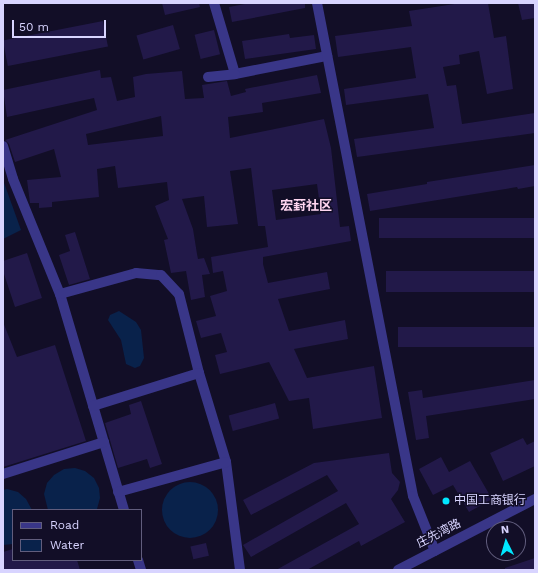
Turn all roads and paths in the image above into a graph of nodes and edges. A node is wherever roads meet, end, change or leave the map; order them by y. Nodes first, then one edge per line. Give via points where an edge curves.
1 (214, 3) edge
2 (317, 3) edge
3 (327, 56) junction
4 (235, 74) junction
5 (208, 78) dead end
6 (3, 146) edge
7 (60, 294) junction
8 (199, 373) junction
9 (93, 406) junction
10 (104, 442) junction
11 (226, 462) junction
12 (3, 474) edge
13 (118, 492) junction
14 (535, 499) edge
15 (124, 509) edge
16 (435, 551) junction
17 (240, 570) edge
18 (398, 570) edge

1 - 4 street
2 - 3 street
3 - 4 street
3 - 16 street via 413,496
4 - 5 street
6 - 7 street
7 - 8 street via 136,273 161,275 178,294
7 - 9 street
8 - 9 street
8 - 11 street
9 - 10 street
10 - 12 street
10 - 13 street
11 - 13 street
11 - 17 street
13 - 15 street
14 - 16 street, 庄先湾路
16 - 18 street, 庄先湾路

